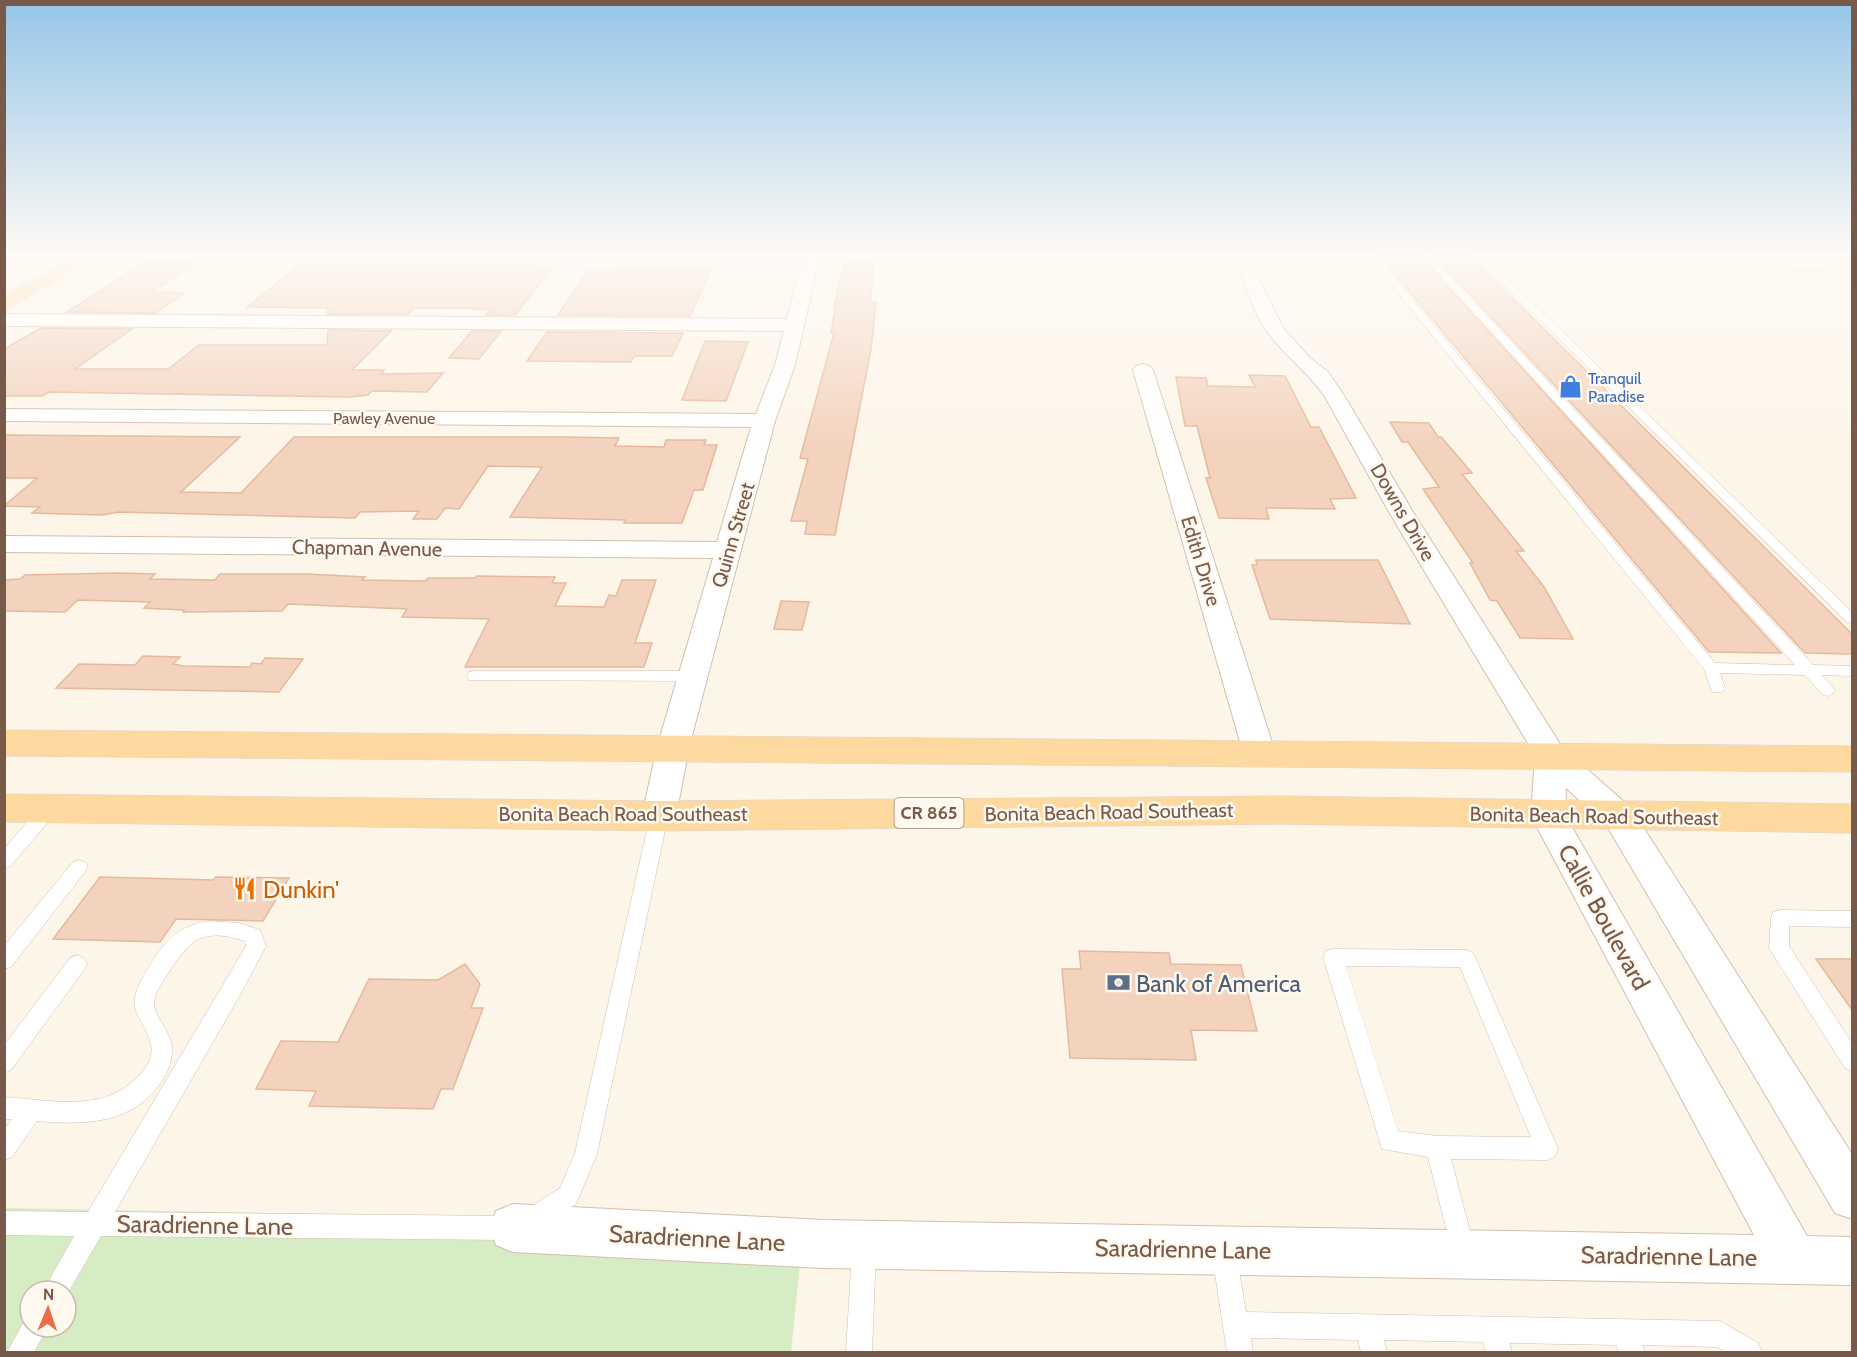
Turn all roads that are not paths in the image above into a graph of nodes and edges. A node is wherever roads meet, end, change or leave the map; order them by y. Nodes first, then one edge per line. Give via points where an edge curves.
1 (797, 318) edge
2 (1270, 318) edge
3 (1423, 318) edge
4 (1483, 318) edge
5 (1543, 318) edge
6 (4, 320) edge
7 (795, 325) junction
8 (1143, 369) dead end
9 (4, 415) edge
10 (764, 420) junction
11 (4, 544) edge
12 (729, 550) junction
13 (1852, 619) edge
14 (1711, 668) junction
15 (1809, 671) junction
16 (1852, 671) edge
17 (474, 676) dead end
18 (694, 676) junction
19 (1717, 688) dead end
20 (1828, 692) dead end
21 (4, 743) edge
22 (673, 747) junction
23 (1259, 752) junction
24 (1551, 755) junction
25 (1852, 759) edge
26 (4, 808) edge
27 (49, 809) junction
28 (659, 816) junction
29 (1548, 816) junction
30 (1619, 817) junction
31 (1852, 819) edge
32 (4, 862) edge
33 (79, 867) dead end
34 (1852, 919) edge
35 (4, 961) edge
36 (77, 964) dead end
37 (1852, 1061) edge
38 (4, 1064) edge
39 (4, 1108) edge
40 (33, 1109) junction
41 (1437, 1147) junction
42 (4, 1149) edge
43 (1852, 1196) edge
44 (529, 1220) junction
45 (4, 1223) edge
46 (94, 1224) junction
47 (865, 1245) junction
48 (1223, 1250) junction
49 (1464, 1253) junction
50 (1793, 1258) junction
51 (1848, 1268) edge
52 (62, 1279) edge
53 (1236, 1325) junction
54 (1368, 1327) junction
55 (28, 1339) edge
56 (1496, 1341) edge
57 (1627, 1342) edge
58 (20, 1353) edge
59 (859, 1353) edge
60 (1240, 1353) edge
61 (1374, 1353) edge
62 (1749, 1353) edge

1 - 7 street, Quinn Street
2 - 24 street, Downs Drive via 1275,330 1321,376 1335,397
3 - 14 lane
4 - 15 lane
5 - 13 lane
6 - 7 street
7 - 10 street, Quinn Street
8 - 23 street, Edith Drive
9 - 10 street, Pawley Avenue
10 - 12 street, Quinn Street
11 - 12 street, Chapman Avenue
12 - 18 street, Quinn Street
14 - 15 lane
14 - 19 lane
15 - 16 lane
15 - 20 lane
17 - 18 lane
18 - 22 street, Quinn Street
21 - 22 main road
22 - 23 main road
22 - 28 street, Quinn Street
23 - 24 main road
24 - 25 main road
24 - 29 street
24 - 30 street
26 - 27 main road, Bonita Beach Road Southeast / CR 865
27 - 28 main road, Bonita Beach Road Southeast / CR 865
27 - 32 lane
28 - 29 main road, Bonita Beach Road Southeast / CR 865 via 1270,810
28 - 44 lane via 586,1154 568,1196
29 - 30 main road, Bonita Beach Road Southeast / CR 865
29 - 50 street, Callie Boulevard
30 - 31 main road, Bonita Beach Road Southeast / CR 865
30 - 43 street
33 - 35 lane
34 - 37 lane via 1780,918 1779,948
36 - 38 lane
39 - 40 lane
40 - 42 lane
40 - 46 lane via 86,1114 127,1101 152,1078 159,1064 162,1048 147,1016 145,994 176,944 186,935 210,930 242,931 253,936 256,946 232,991
41 - 41 lane via 1547,1149 1466,959 1333,957 1390,1141
41 - 49 lane
44 - 46 lane, Saradrienne Lane
44 - 47 street, Saradrienne Lane
45 - 46 lane, Saradrienne Lane
46 - 52 lane
47 - 48 street, Saradrienne Lane
47 - 59 lane
48 - 49 street, Saradrienne Lane
48 - 53 lane
49 - 50 street, Saradrienne Lane
50 - 51 street, Saradrienne Lane
53 - 54 lane
53 - 60 lane
54 - 56 lane
54 - 61 lane
55 - 58 lane
56 - 57 lane
57 - 62 lane via 1720,1334

